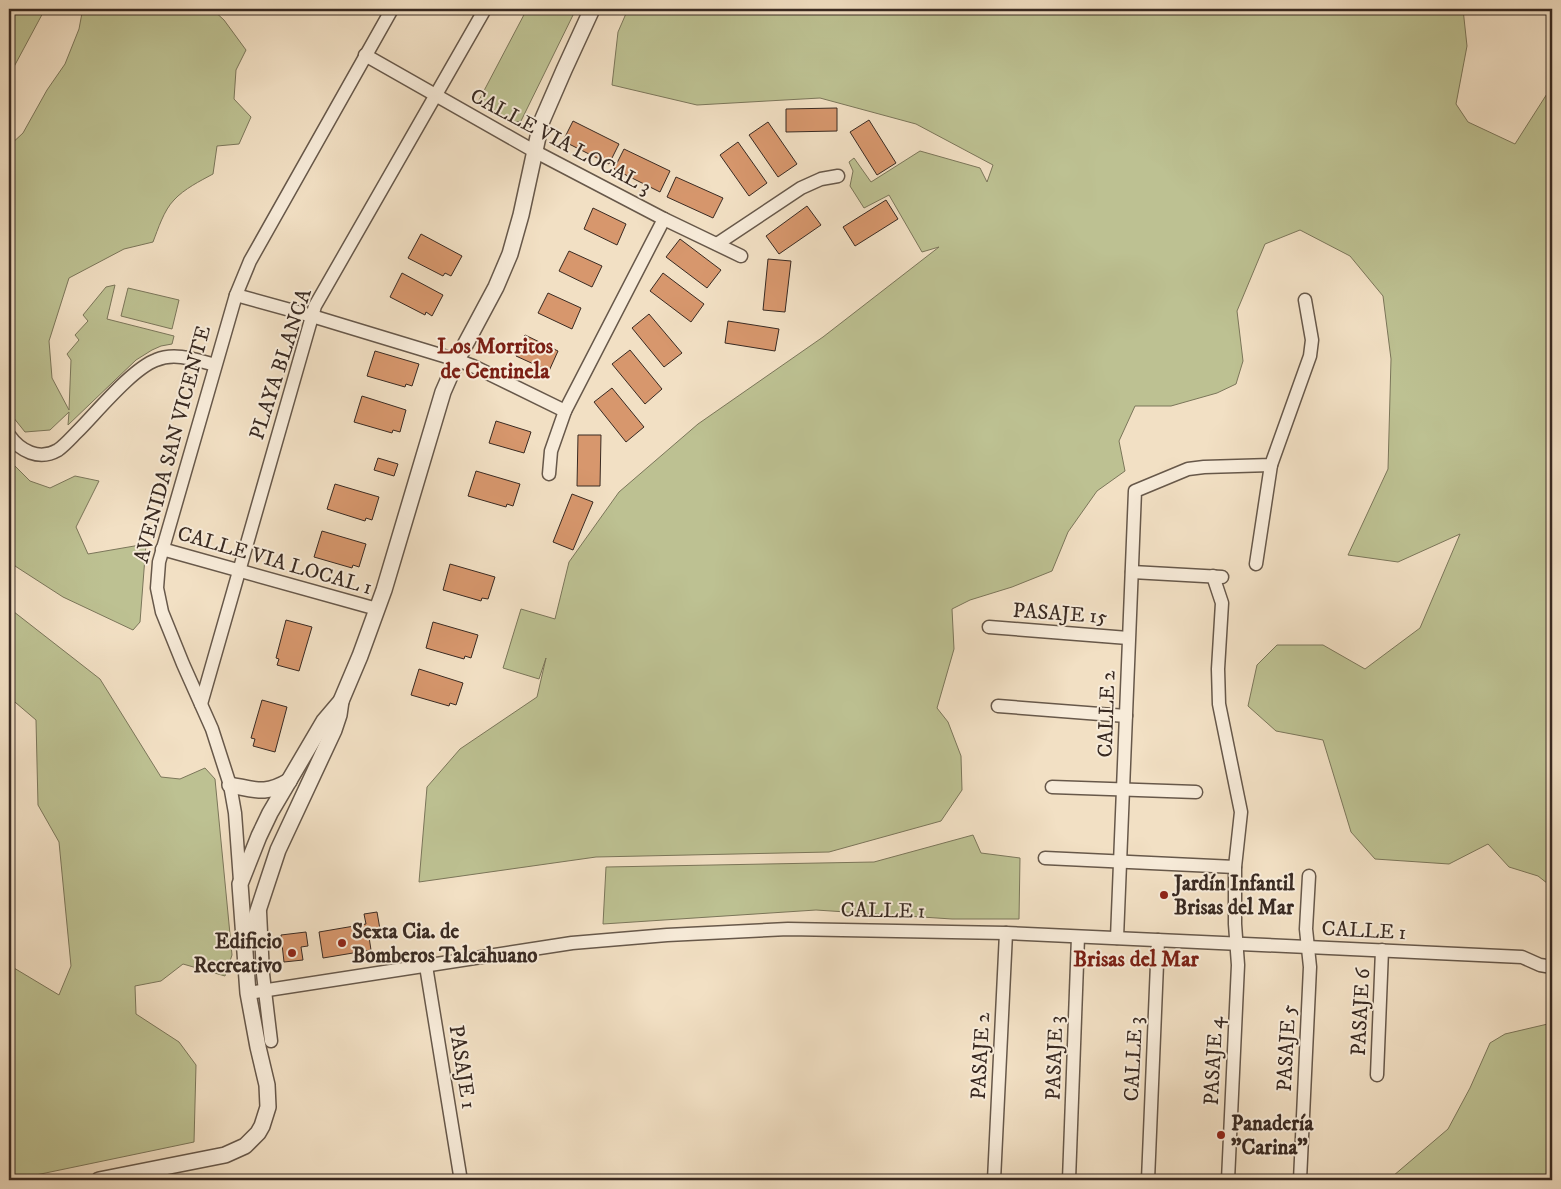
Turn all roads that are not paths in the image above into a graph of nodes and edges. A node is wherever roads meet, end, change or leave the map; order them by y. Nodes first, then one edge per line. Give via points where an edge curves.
1 (392, 9) edge
2 (485, 9) edge
3 (592, 9) edge
4 (365, 55) junction
5 (436, 95) junction
6 (534, 151) junction
7 (838, 176) dead end
8 (664, 218) junction
9 (717, 244) junction
10 (741, 256) dead end
11 (236, 295) junction
12 (1305, 300) dead end
13 (312, 316) junction
14 (457, 360) junction
15 (215, 365) junction
16 (565, 412) junction
17 (9, 435) edge
18 (1271, 465) junction
19 (549, 474) dead end
20 (162, 549) junction
21 (1256, 564) dead end
22 (240, 570) junction
23 (1132, 572) junction
24 (378, 609) junction
25 (989, 627) dead end
26 (1128, 638) junction
27 (340, 701) junction
28 (200, 704) junction
29 (998, 706) dead end
30 (1126, 716) junction
31 (290, 780) junction
32 (230, 785) junction
33 (1052, 787) dead end
34 (1123, 789) junction
35 (1196, 792) dead end
36 (1045, 858) dead end
37 (1120, 861) junction
38 (1235, 867) junction
39 (1309, 876) dead end
40 (240, 884) junction
41 (260, 904) junction
42 (1006, 933) junction
43 (1078, 937) junction
44 (1117, 938) junction
45 (1158, 940) junction
46 (1236, 944) junction
47 (1308, 947) junction
48 (1382, 950) junction
49 (244, 951) junction
50 (426, 966) junction
51 (1552, 967) edge
52 (264, 991) junction
53 (248, 994) junction
54 (271, 1041) dead end
55 (1377, 1075) dead end
56 (460, 1176) dead end
57 (99, 1180) edge
58 (994, 1180) edge
59 (1069, 1180) edge
60 (1148, 1180) edge
61 (1228, 1180) edge
62 (1300, 1180) edge

1 - 4 street, AVENIDA SAN VICENTE
2 - 5 street, PLAYA BLANCA
3 - 6 street via 547,107
4 - 5 street, CALLE VIA LOCAL 3
4 - 11 street, AVENIDA SAN VICENTE via 250,261
5 - 6 street, CALLE VIA LOCAL 3
5 - 13 street, PLAYA BLANCA via 320,296
6 - 8 street, CALLE VIA LOCAL 3
6 - 14 street via 510,254
7 - 9 street via 801,188
8 - 9 street, CALLE VIA LOCAL 3
8 - 16 street
9 - 10 street, CALLE VIA LOCAL 3
11 - 13 street
11 - 15 street, AVENIDA SAN VICENTE
12 - 18 street via 1312,340 1310,356
13 - 14 street
13 - 22 street, PLAYA BLANCA
14 - 16 street
14 - 24 street via 443,392
15 - 17 street via 175,356 149,363 133,374 65,444 51,453 27,452
15 - 20 street, AVENIDA SAN VICENTE
16 - 19 street via 551,451
18 - 21 street
18 - 23 street, CALLE 2 via 1188,469 1135,491
20 - 22 street, CALLE VIA LOCAL 1
20 - 28 street, AVENIDA SAN VICENTE via 157,574 159,602
22 - 24 street, CALLE VIA LOCAL 1
22 - 28 street, PLAYA BLANCA
23 - 26 street, CALLE 2
23 - 38 street, PASAJE 4 via 1218,577 1222,603 1219,704 1241,812
24 - 27 street
25 - 26 street, PASAJE 15
26 - 30 street, CALLE 2
27 - 31 street via 324,720
27 - 41 street via 334,730 278,850
28 - 32 street, AVENIDA SAN VICENTE via 215,737
29 - 30 street
30 - 34 street, CALLE 2
31 - 32 street via 265,791
31 - 40 street via 270,813
32 - 40 street, AVENIDA SAN VICENTE
33 - 34 street
34 - 35 street
34 - 37 street, CALLE 2
36 - 37 street
37 - 38 street
37 - 44 street, CALLE 2
38 - 46 street, PASAJE 4
39 - 47 street, PASAJE 5
40 - 49 street, AVENIDA SAN VICENTE
41 - 49 street
41 - 52 street
42 - 43 street, CALLE 1
42 - 50 street, CALLE 1 via 725,931 582,942
42 - 58 street, PASAJE 2
43 - 44 street, CALLE 1
43 - 59 street, PASAJE 3
44 - 45 street, CALLE 1
45 - 46 street, CALLE 1
45 - 60 street, CALLE 3
46 - 47 street, CALLE 1
46 - 61 street, PASAJE 4 via 1238,964
47 - 48 street, CALLE 1
47 - 62 street, PASAJE 5 via 1310,967
48 - 51 street, CALLE 1 via 1522,957
48 - 55 street, PASAJE 6
49 - 53 street, AVENIDA SAN VICENTE
50 - 52 street, CALLE 1
50 - 56 street, PASAJE 1
52 - 53 street, CALLE 1
52 - 54 street
53 - 57 street, AVENIDA SAN VICENTE via 268,1096 266,1118 258,1133 245,1146 225,1155

